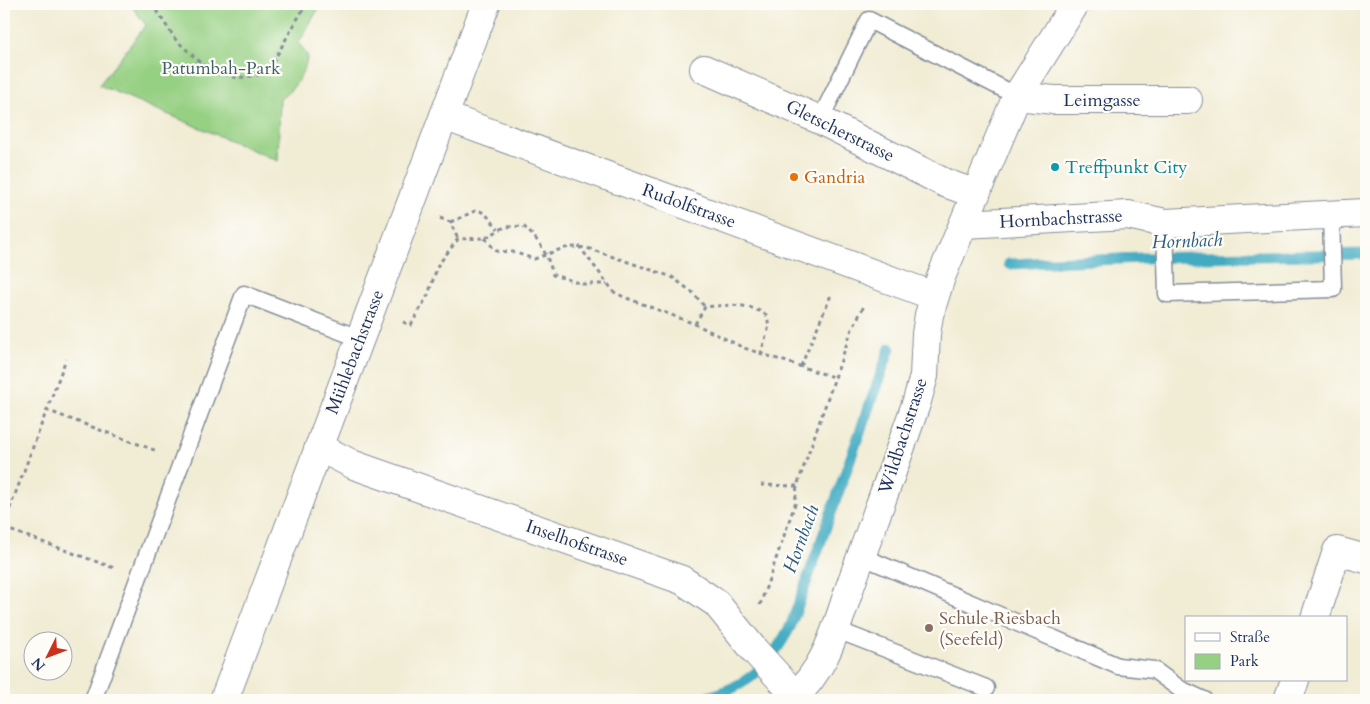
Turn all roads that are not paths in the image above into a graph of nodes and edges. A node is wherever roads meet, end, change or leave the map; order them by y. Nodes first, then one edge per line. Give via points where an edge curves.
1 (486, 4) edge
2 (1075, 4) edge
3 (704, 69) dead end
4 (1017, 96) junction
5 (1188, 100) dead end
6 (444, 116) junction
7 (820, 120) junction
8 (976, 194) junction
9 (1366, 213) edge
10 (1331, 215) junction
11 (965, 224) junction
12 (1165, 232) junction
13 (934, 296) junction
14 (361, 339) junction
15 (319, 447) junction
16 (861, 556) junction
17 (1366, 559) edge
18 (1317, 616) edge
19 (837, 630) junction
20 (1294, 682) edge
21 (986, 688) dead end
22 (793, 698) edge
23 (93, 700) edge
24 (224, 700) edge
25 (1204, 700) edge
26 (1288, 700) edge

1 - 6 street, Mühlebachstrasse
2 - 4 street, Wildbachstrasse
3 - 7 street, Gletscherstrasse
4 - 5 street, Leimgasse via 1054,100
4 - 7 lane via 869,20
4 - 8 street, Wildbachstrasse
6 - 13 street, Rudolfstrasse
6 - 14 street, Mühlebachstrasse
7 - 8 street, Gletscherstrasse via 945,183
8 - 11 street, Wildbachstrasse
9 - 10 street, Hornbachstrasse
10 - 12 street, Hornbachstrasse
10 - 12 lane via 1333,289 1166,294
11 - 12 street, Hornbachstrasse via 1128,215
11 - 13 street, Wildbachstrasse
13 - 16 street, Wildbachstrasse via 926,334 924,376 917,402
14 - 15 street, Mühlebachstrasse
14 - 23 lane via 244,294
15 - 22 street, Inselhofstrasse via 354,465 682,580 716,603
15 - 24 street, Mühlebachstrasse
16 - 19 street, Wildbachstrasse
16 - 25 lane via 1118,666 1154,670 1180,690
17 - 18 street via 1337,551
19 - 21 lane
19 - 22 street, Wildbachstrasse via 824,659
20 - 26 street

